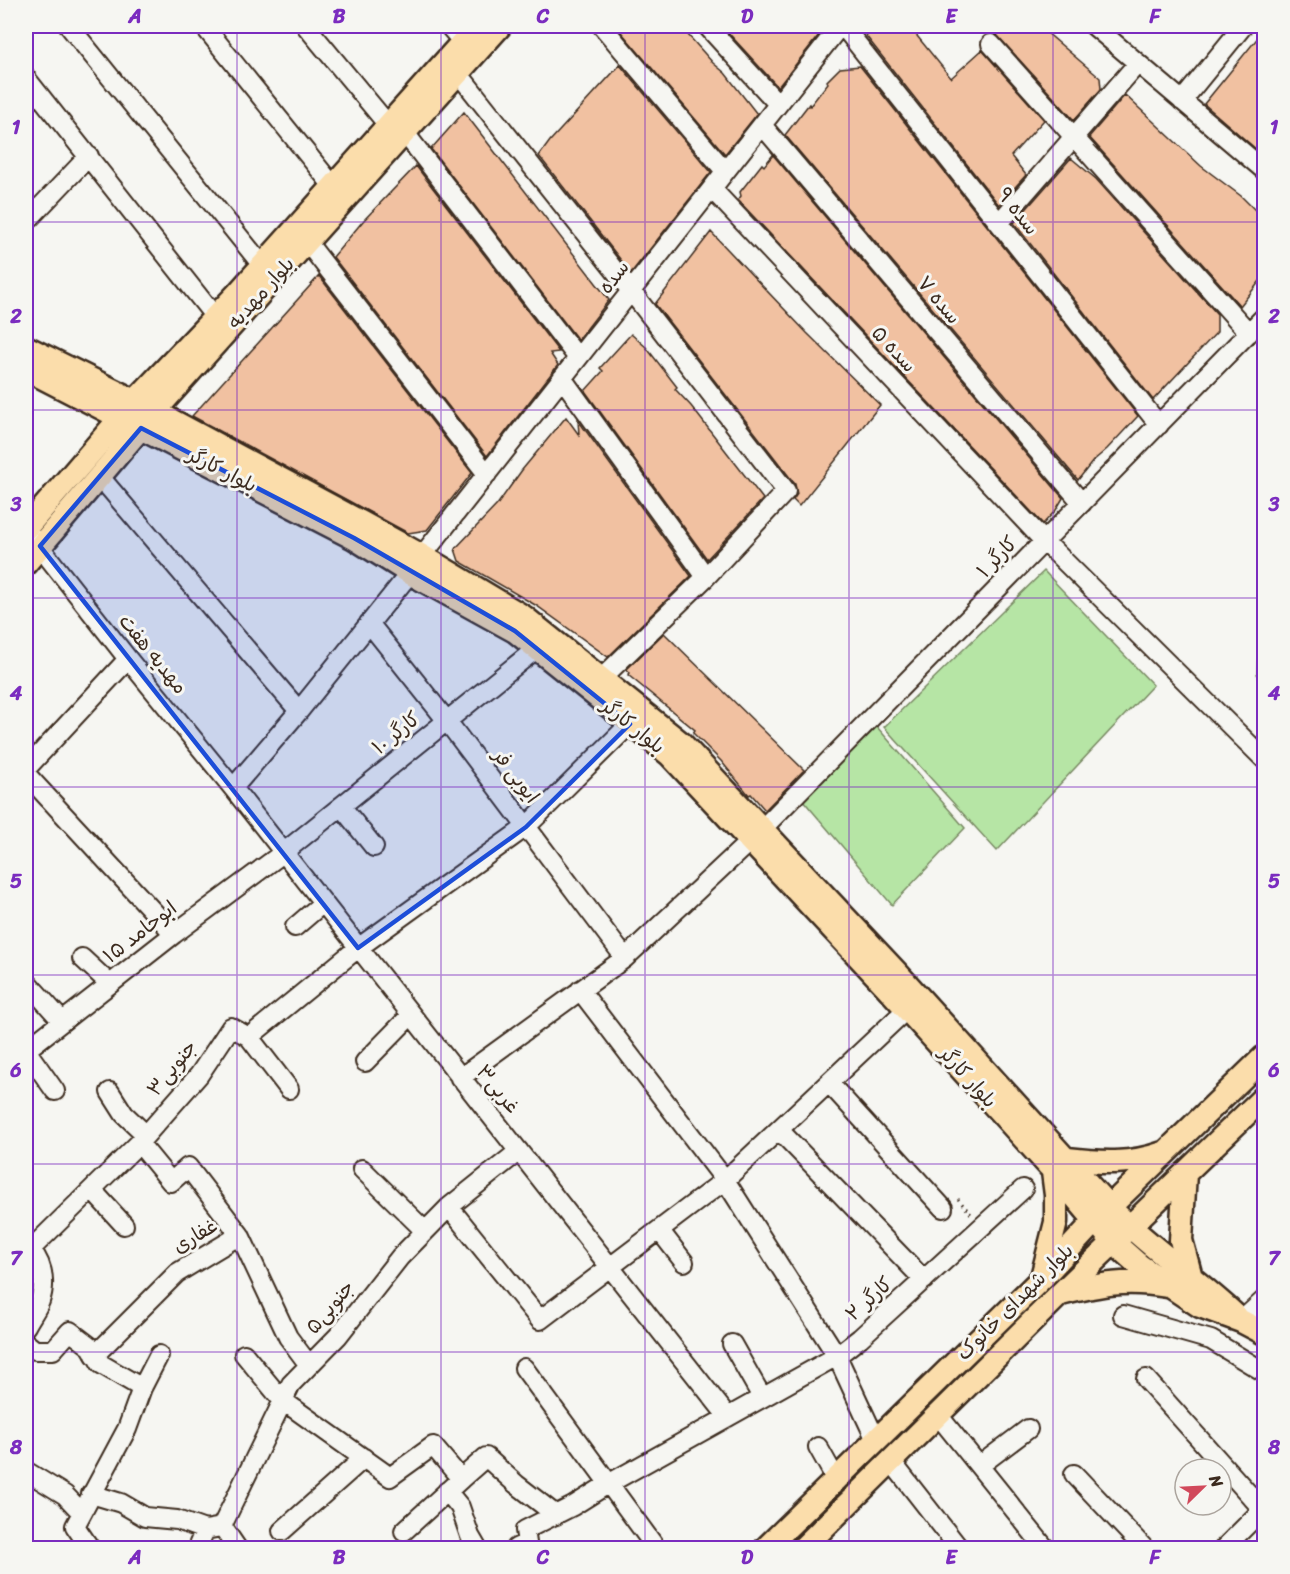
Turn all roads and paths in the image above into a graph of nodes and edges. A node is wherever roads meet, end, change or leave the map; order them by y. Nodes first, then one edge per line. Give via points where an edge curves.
1 (69, 26) edge
2 (204, 26) edge
3 (306, 26) edge
4 (500, 26) edge
5 (602, 26) edge
6 (707, 26) edge
7 (842, 26) edge
8 (1094, 26) edge
9 (1243, 26) edge
10 (463, 31) edge
11 (991, 44) dead end
12 (1138, 63) junction
13 (458, 73) junction
14 (26, 78) edge
15 (1182, 101) junction
16 (778, 104) junction
17 (762, 125) junction
18 (397, 129) junction
19 (1074, 139) junction
20 (88, 156) junction
21 (1264, 170) edge
22 (726, 171) junction
23 (333, 186) junction
24 (712, 189) junction
25 (26, 222) edge
26 (999, 223) junction
27 (307, 242) junction
28 (262, 265) junction
29 (631, 291) junction
30 (244, 299) junction
31 (215, 317) junction
32 (1264, 317) edge
33 (1249, 333) junction
34 (578, 358) junction
35 (28, 359) edge
36 (562, 378) junction
37 (138, 414) junction
38 (1158, 425) junction
39 (487, 474) junction
40 (100, 477) junction
41 (1082, 503) junction
42 (30, 535) edge
43 (1044, 541) junction
44 (26, 563) edge
45 (416, 564) junction
46 (706, 577) junction
47 (369, 623) junction
48 (536, 649) junction
49 (128, 659) junction
50 (601, 679) junction
51 (299, 711) junction
52 (447, 721) junction
53 (630, 724) junction
54 (1264, 759) edge
55 (26, 769) edge
56 (26, 774) edge
57 (233, 788) junction
58 (341, 806) junction
59 (526, 827) junction
60 (756, 835) junction
61 (374, 847) dead end
62 (283, 853) junction
63 (323, 903) junction
64 (295, 927) dead end
65 (174, 934) junction
66 (358, 948) junction
67 (82, 958) dead end
68 (625, 958) junction
69 (26, 981) edge
70 (110, 984) junction
71 (580, 990) junction
72 (907, 1010) junction
73 (411, 1015) junction
74 (62, 1021) junction
75 (249, 1037) junction
76 (26, 1050) edge
77 (1264, 1057) edge
78 (365, 1062) dead end
79 (460, 1078) junction
80 (829, 1083) junction
81 (288, 1089) dead end
82 (55, 1091) dead end
83 (110, 1092) dead end
84 (1264, 1097) edge
85 (779, 1130) junction
86 (142, 1138) junction
87 (1170, 1150) junction
88 (519, 1151) junction
89 (1060, 1165) junction
90 (362, 1169) dead end
91 (1185, 1173) junction
92 (725, 1180) junction
93 (1023, 1189) dead end
94 (92, 1190) junction
95 (449, 1207) junction
96 (943, 1208) joint
97 (1101, 1214) junction
98 (124, 1225) dead end
99 (982, 1227) junction
100 (425, 1231) junction
101 (660, 1231) junction
102 (240, 1235) junction
103 (1121, 1235) junction
104 (28, 1247) edge
105 (684, 1262) dead end
106 (611, 1269) junction
107 (1042, 1278) junction
108 (924, 1280) junction
109 (1181, 1282) junction
110 (1059, 1295) junction
111 (1264, 1300) edge
112 (1124, 1315) dead end
113 (1241, 1321) junction
114 (26, 1326) edge
115 (1264, 1333) edge
116 (26, 1343) edge
117 (732, 1344) dead end
118 (244, 1354) dead end
119 (95, 1355) junction
120 (159, 1355) dead end
121 (837, 1356) junction
122 (309, 1365) junction
123 (524, 1368) dead end
124 (1264, 1372) edge
125 (1146, 1379) dead end
126 (142, 1388) junction
127 (762, 1397) junction
128 (282, 1400) junction
129 (938, 1415) junction
130 (728, 1417) junction
131 (1028, 1429) dead end
132 (876, 1440) junction
133 (818, 1447) dead end
134 (364, 1458) junction
135 (891, 1461) junction
136 (979, 1466) junction
137 (26, 1471) edge
138 (1074, 1474) dead end
139 (461, 1479) junction
140 (837, 1481) junction
141 (608, 1484) junction
142 (447, 1491) junction
143 (91, 1494) junction
144 (1264, 1509) edge
145 (82, 1513) junction
146 (556, 1515) junction
147 (214, 1528) junction
148 (282, 1531) dead end
149 (404, 1531) dead end
150 (90, 1548) edge
151 (196, 1548) edge
152 (237, 1548) edge
153 (477, 1548) edge
154 (516, 1548) edge
155 (656, 1548) edge
156 (766, 1548) edge
157 (803, 1548) edge
158 (959, 1548) edge
159 (1045, 1548) edge
160 (1144, 1548) edge
161 (1224, 1548) edge

1 - 28 street
2 - 23 street
3 - 18 street
4 - 13 main road, بلوار مهدیه
5 - 22 street
6 - 16 street
7 - 16 street, سده
7 - 26 street, سده ۹
8 - 12 street
9 - 15 street
10 - 18 main road, بلوار مهدیه
11 - 19 street
12 - 15 street
12 - 19 street
13 - 18 main road, بلوار مهدیه
13 - 29 street
14 - 20 street
15 - 21 street
16 - 17 street, سده
17 - 22 street, سده
17 - 41 street, سده ۷
18 - 23 main road, بلوار مهدیه
18 - 27 main road, بلوار مهدیه
18 - 34 street
19 - 26 street
19 - 33 street
20 - 25 street
20 - 31 street
22 - 24 street, سده
23 - 28 main road, بلوار مهدیه
24 - 29 street, سده
24 - 43 street, سده ۵
26 - 38 street, سده ۹
27 - 30 main road, بلوار مهدیه
27 - 39 street
28 - 30 main road, بلوار مهدیه
29 - 34 street, سده
29 - 46 street via 786,491
30 - 31 main road, بلوار مهدیه
30 - 37 main road, بلوار مهدیه
31 - 37 main road, بلوار مهدیه
32 - 33 street, کارگر ۱
33 - 38 street, کارگر ۱
34 - 36 street, سده
35 - 37 main road, بلوار کارگر
36 - 39 street, سده
36 - 46 street
37 - 40 main road, بلوار مهدیه
37 - 42 main road, بلوار مهدیه
37 - 45 main road, بلوار کارگر via 354,538
38 - 41 street, کارگر ۱
39 - 45 street, سده
40 - 42 main road, بلوار مهدیه
40 - 51 street
41 - 43 street, کارگر ۱
42 - 44 main road, بلوار مهدیه
42 - 49 street, مهدیه هفت
43 - 54 street, سده ۵
43 - 60 street, کارگر ۱
45 - 47 street, سده
45 - 48 main road, بلوار کارگر
45 - 50 main road, بلوار کارگر via 524,617
46 - 50 street
47 - 51 street, سده
47 - 52 street, ایوبی فر
48 - 52 street, کارگر ۱۰
48 - 53 main road, بلوار کارگر
49 - 55 street
49 - 57 street, مهدیه هفت
50 - 60 main road, بلوار کارگر via 681,743
51 - 57 street, سده
52 - 58 street, کارگر ۱۰
52 - 59 street, ایوبی فر
53 - 59 street
53 - 60 main road, بلوار کارگر via 670,755
56 - 65 street
57 - 62 street, غربی۳
58 - 61 street
58 - 62 street, کارگر ۱۰
59 - 66 street
59 - 68 street, ایوبی فر
60 - 68 street, کارگر ۱
60 - 72 main road, بلوار کارگر
60 - 89 main road, بلوار کارگر via 898,974
62 - 63 street, غربی۳
62 - 65 street, ابوحامد ۱۵
63 - 64 street
63 - 66 street, غربی۳
65 - 70 street, ابوحامد ۱۵
66 - 73 street, غربی۳
66 - 75 street
67 - 70 street
68 - 71 street, کارگر ۱
69 - 74 street
70 - 74 street, ابوحامد ۱۵
71 - 79 street, کارگر ۱
71 - 92 street
72 - 80 street
72 - 89 main road, بلوار کارگر
73 - 78 street
73 - 79 street, غربی۳
74 - 76 street, ابوحامد ۱۵
75 - 81 street
75 - 86 street, جنوبی۳ via 231,1027 199,1075
76 - 82 street
77 - 87 main road, بلوار شهدای خانوک
79 - 88 street, غربی۳
80 - 85 street
80 - 96 street
83 - 86 street
84 - 91 main road, بلوار شهدای خانوک
85 - 92 street
85 - 108 street
86 - 94 street, جنوبی۳
86 - 102 street via 171,1182 188,1167
87 - 89 main road via 1141,1160
87 - 97 main road, بلوار شهدای خانوک
88 - 95 street, جنوبی۵
88 - 106 street, غربی۳
89 - 97 main road, بلوار کارگر
89 - 107 main road via 1056,1222
90 - 100 street
91 - 103 main road, بلوار شهدای خانوک
91 - 109 main road
92 - 101 street
92 - 121 street
93 - 99 street, کارگر ۲
94 - 98 street
94 - 104 street, جنوبی۳
95 - 100 street, جنوبی۵
95 - 106 street via 540,1320
96 - 99 path via 955,1196
97 - 103 main road, بلوار کارگر
97 - 107 main road, بلوار شهدای خانوک
99 - 108 street, کارگر ۲
100 - 122 street, جنوبی۵
101 - 105 street
101 - 106 street
102 - 119 street, غفاری via 177,1273
102 - 122 street, غفاری via 288,1337
103 - 109 main road, بلوار کارگر via 1140,1266
103 - 110 main road, بلوار شهدای خانوک
104 - 114 street via 44,1270 40,1301
106 - 130 street, غربی۳
107 - 132 main road, بلوار شهدای خانوک
108 - 121 street, کارگر ۲
109 - 110 main road via 1105,1283
109 - 113 main road, بلوار کارگر via 1207,1290
110 - 129 main road, بلوار شهدای خانوک
111 - 113 street
112 - 124 street via 1211,1340
113 - 115 main road, بلوار کارگر
116 - 119 street via 36,1350 53,1350 70,1331 91,1347
117 - 127 street
118 - 128 street
119 - 126 street via 101,1364
120 - 126 street
121 - 127 street, کارگر ۲
121 - 132 street
122 - 128 street, جنوبی۵
123 - 141 street
125 - 144 street
126 - 143 street via 128,1429
127 - 130 street, کارگر ۲
128 - 134 street
128 - 147 street, جنوبی۵
129 - 135 main road, بلوار شهدای خانوک
129 - 136 street
130 - 141 street, کارگر ۲
131 - 136 street
132 - 140 main road, بلوار شهدای خانوک
133 - 140 street
134 - 139 street via 390,1477 433,1446
134 - 148 street
135 - 157 main road, بلوار شهدای خانوک
135 - 158 street
136 - 159 street
137 - 145 street via 65,1495
138 - 160 street
139 - 142 street
139 - 146 street via 486,1457
140 - 156 main road, بلوار شهدای خانوک
141 - 146 street, کارگر ۲
141 - 155 street
142 - 149 street
142 - 153 street via 460,1507
143 - 145 street
143 - 147 street via 121,1503 145,1517
144 - 161 street
145 - 150 street via 75,1526
146 - 154 street, کارگر ۲ via 525,1530 527,1543
147 - 151 street, جنوبی۵
147 - 152 street

